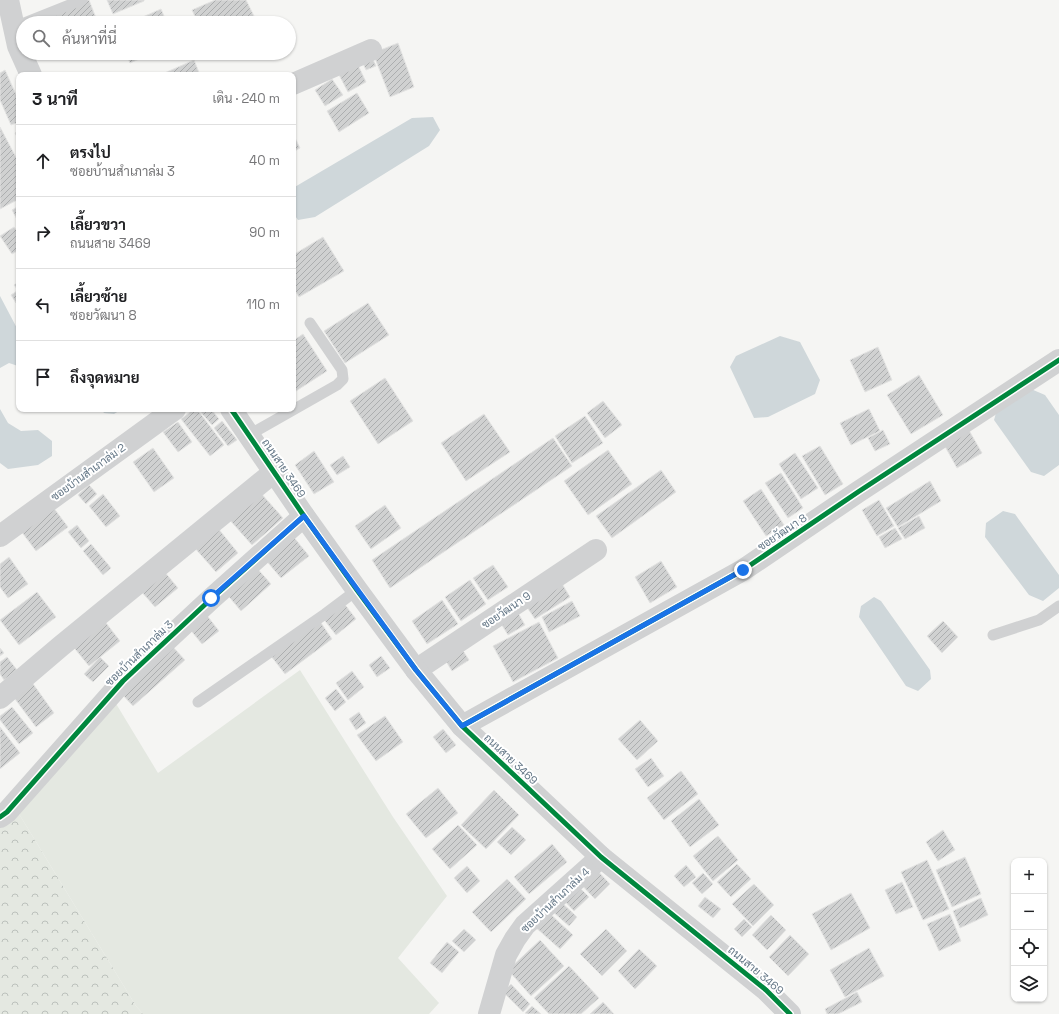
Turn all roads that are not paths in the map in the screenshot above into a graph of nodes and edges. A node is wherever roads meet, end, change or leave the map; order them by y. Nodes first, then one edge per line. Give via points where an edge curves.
1 (8, 0) edge
2 (82, 0) edge
3 (0, 2) edge
4 (42, 16) edge
5 (16, 17) edge
6 (371, 50) dead end
7 (24, 60) edge
8 (29, 72) edge
9 (296, 83) edge
10 (310, 323) dead end
11 (1059, 360) edge
12 (296, 408) edge
13 (171, 412) edge
14 (233, 412) edge
15 (289, 412) edge
16 (249, 435) junction
17 (274, 472) junction
18 (304, 516) junction
19 (0, 536) edge
20 (596, 550) dead end
21 (357, 590) junction
22 (1059, 606) edge
23 (993, 635) dead end
24 (416, 670) junction
25 (0, 698) edge
26 (198, 702) dead end
27 (462, 726) junction
28 (0, 816) edge
29 (601, 857) junction
30 (489, 1014) edge
31 (790, 1014) edge

1 - 3 lane
1 - 5 street
2 - 4 lane
6 - 9 street
7 - 8 street
10 - 12 lane via 342,370 343,379
11 - 27 street, ซอยวัฒนา 8 via 743,570
13 - 19 street, ซอยบ้านสำเภาล่ม 2
14 - 16 street, ถนนสาย 3469
15 - 16 lane
16 - 17 street, ถนนสาย 3469
17 - 18 street, ถนนสาย 3469
17 - 25 street
18 - 21 street, ถนนสาย 3469
18 - 28 street, ซอยบ้านสำเภาล่ม 3 via 211,598 123,681 7,812
20 - 24 street, ซอยวัฒนา 9
21 - 24 street, ถนนสาย 3469
21 - 26 lane
22 - 23 lane via 1039,620
24 - 27 street, ถนนสาย 3469
27 - 29 street, ถนนสาย 3469
29 - 30 street, ซอยบ้านสำเภาล่ม 4 via 525,925 515,939 506,955
29 - 31 street, ถนนสาย 3469 via 766,990

